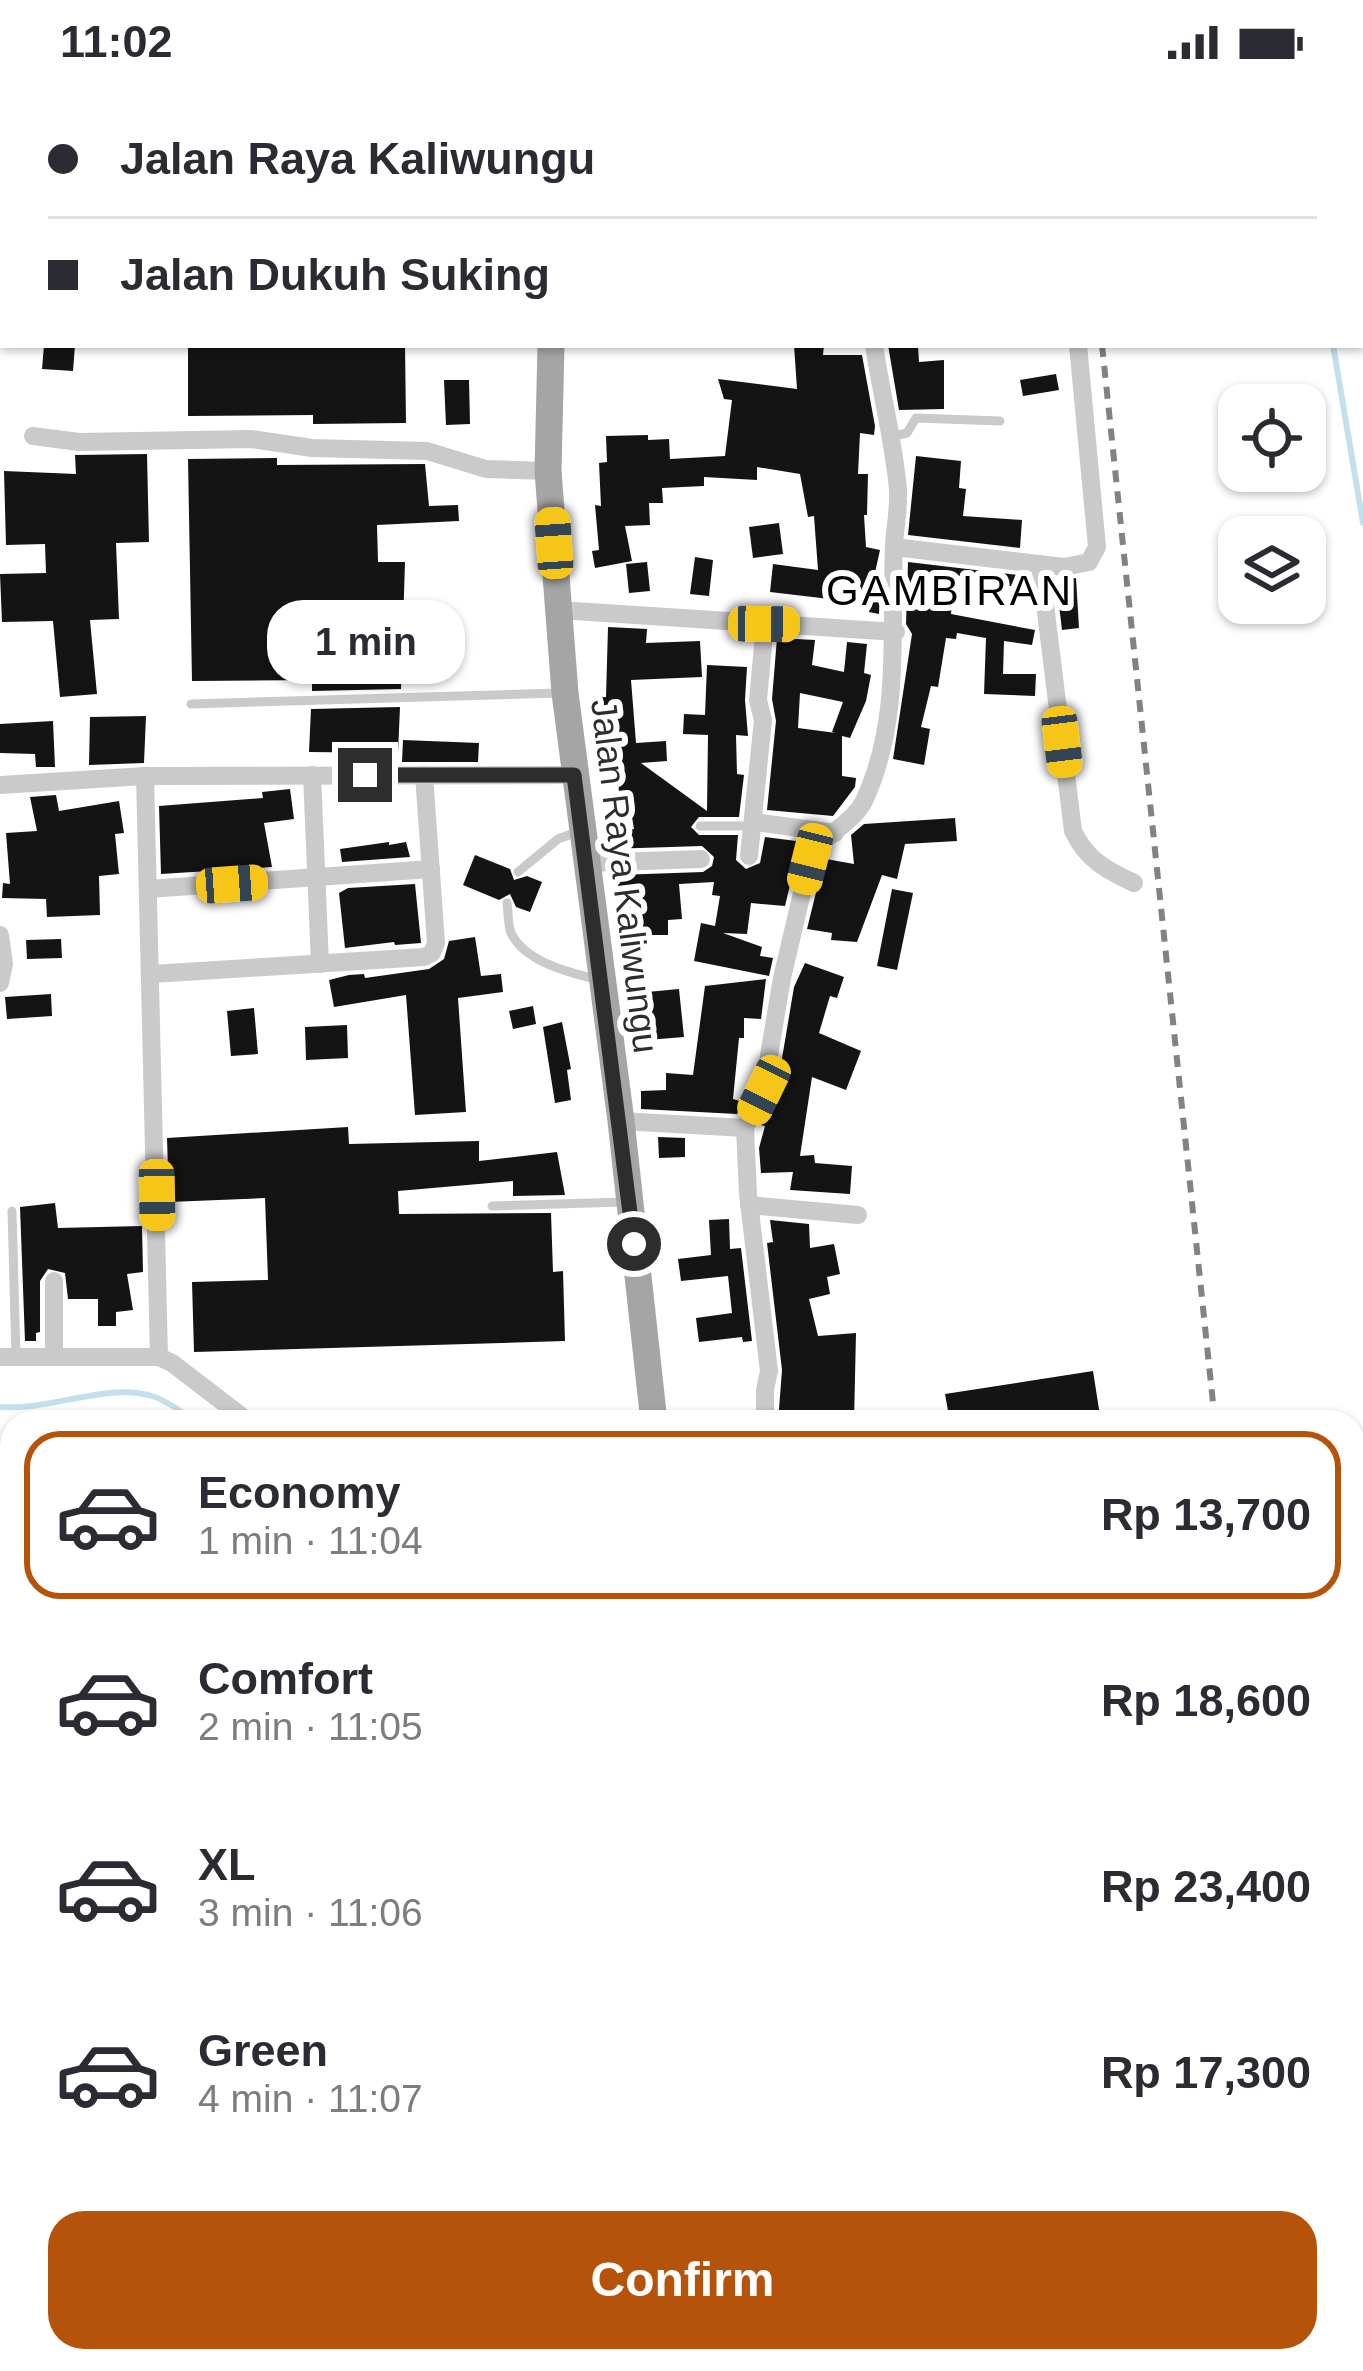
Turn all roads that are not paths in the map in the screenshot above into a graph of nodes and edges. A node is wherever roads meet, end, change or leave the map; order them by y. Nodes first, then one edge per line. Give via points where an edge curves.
1 (551, 348) edge
2 (874, 348) edge
3 (1078, 348) edge
4 (1000, 421) dead end
5 (33, 436) dead end
6 (889, 437) junction
7 (548, 471) junction
8 (893, 547) junction
9 (1040, 564) junction
10 (560, 610) junction
11 (764, 624) junction
12 (896, 632) junction
13 (565, 693) junction
14 (190, 704) dead end
15 (312, 775) junction
16 (424, 775) junction
17 (574, 775) junction
18 (146, 776) junction
19 (0, 784) edge
20 (753, 824) junction
21 (700, 826) dead end
22 (582, 830) junction
23 (835, 833) junction
24 (749, 856) dead end
25 (700, 859) dead end
26 (586, 863) junction
27 (431, 869) junction
28 (518, 872) dead end
29 (316, 878) junction
30 (1134, 883) dead end
31 (148, 889) junction
32 (507, 903) dead end
33 (0, 935) edge
34 (320, 964) junction
35 (152, 974) junction
36 (601, 981) junction
37 (0, 983) edge
38 (620, 1121) junction
39 (745, 1128) junction
40 (629, 1202) junction
41 (749, 1205) junction
42 (492, 1206) dead end
43 (12, 1210) dead end
44 (858, 1215) dead end
45 (54, 1281) dead end
46 (54, 1356) junction
47 (8, 1357) edge
48 (159, 1357) junction
49 (233, 1410) edge
50 (652, 1410) edge
51 (766, 1410) edge

1 - 7 main road, Jalan Raya Kaliwungu
2 - 6 street
3 - 9 street via 1097,547 1084,565
4 - 6 lane via 916,418 907,433
5 - 7 street via 251,439 427,451 486,469
6 - 8 street via 898,492
7 - 10 main road, Jalan Raya Kaliwungu
8 - 9 street
8 - 12 street
9 - 30 street via 1073,831 1093,861
10 - 11 street
10 - 13 main road, Jalan Raya Kaliwungu
11 - 12 street
11 - 20 street
12 - 23 street via 873,780 858,812
13 - 14 lane
13 - 17 main road, Jalan Raya Kaliwungu
15 - 16 street
15 - 18 street
15 - 29 street
16 - 17 street
16 - 27 street
17 - 22 main road, Jalan Raya Kaliwungu
18 - 19 street
18 - 31 street
20 - 21 lane
20 - 23 street
20 - 24 street
22 - 26 main road, Jalan Raya Kaliwungu
22 - 28 lane
23 - 39 street via 810,859 764,1090
25 - 26 street
26 - 36 main road, Jalan Raya Kaliwungu
27 - 29 street
27 - 34 street via 432,953
29 - 31 street
29 - 34 street
31 - 35 street
32 - 36 lane via 511,933 526,949
33 - 37 street
34 - 35 street
35 - 48 street
36 - 38 main road, Jalan Raya Kaliwungu
38 - 39 street
38 - 40 main road, Jalan Raya Kaliwungu
39 - 41 street
40 - 42 lane
40 - 50 main road, Jalan Raya Kaliwungu
41 - 44 street
41 - 51 street via 769,1371
43 - 47 lane
45 - 46 street
46 - 47 street
46 - 48 street
48 - 49 street

